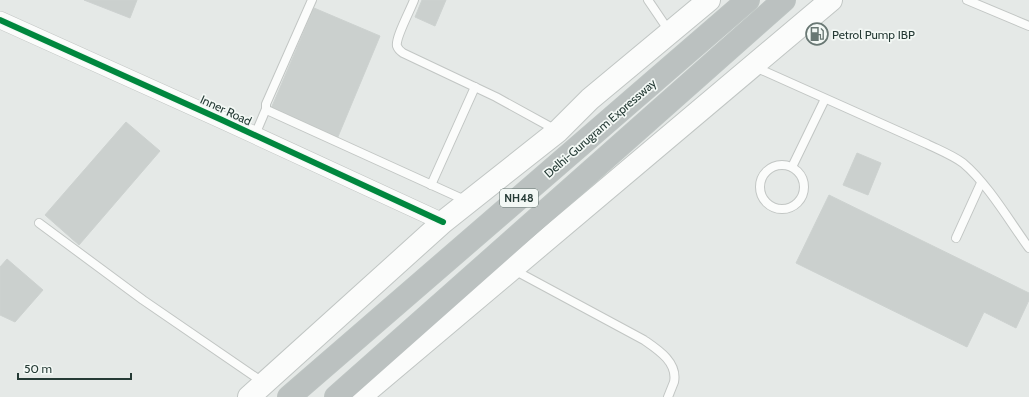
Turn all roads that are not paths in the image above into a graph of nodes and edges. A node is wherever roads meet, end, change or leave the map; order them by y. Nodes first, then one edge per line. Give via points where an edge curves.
1 (312, 0) edge
2 (414, 0) edge
3 (648, 0) edge
4 (709, 0) edge
5 (748, 0) edge
6 (784, 0) edge
7 (831, 0) edge
8 (967, 0) edge
9 (0, 20) edge
10 (1029, 26) edge
11 (669, 32) junction
12 (752, 66) junction
13 (475, 87) junction
14 (825, 98) junction
15 (266, 109) junction
16 (558, 131) junction
17 (255, 135) junction
18 (792, 167) junction
19 (982, 183) junction
20 (431, 185) junction
21 (470, 202) junction
22 (443, 222) junction
23 (39, 223) dead end
24 (956, 238) dead end
25 (1029, 248) edge
26 (512, 269) junction
27 (257, 390) edge
28 (289, 397) edge
29 (336, 397) edge
30 (360, 397) edge
31 (668, 397) edge

1 - 15 lane
2 - 13 lane via 398,36 396,45 399,50
3 - 11 lane
4 - 11 main road
5 - 28 highway, Delhi-Gurugram Expressway / NH48
6 - 29 highway, NH48
7 - 12 main road
8 - 10 lane
9 - 17 street, Inner Road
11 - 16 main road via 590,99
12 - 14 lane
12 - 26 main road
13 - 16 lane
13 - 20 lane
14 - 18 lane
14 - 19 lane via 955,158
15 - 17 lane
15 - 20 lane
16 - 21 main road
17 - 22 street, Inner Road
18 - 18 lane via 798,172 804,185 800,199 789,208 781,209 768,204 761,192 762,179 771,168 784,165
19 - 24 lane
19 - 25 lane
20 - 21 lane
21 - 22 main road
22 - 27 main road
23 - 27 lane via 143,300
26 - 30 main road
26 - 31 lane via 656,348 669,362 674,375

